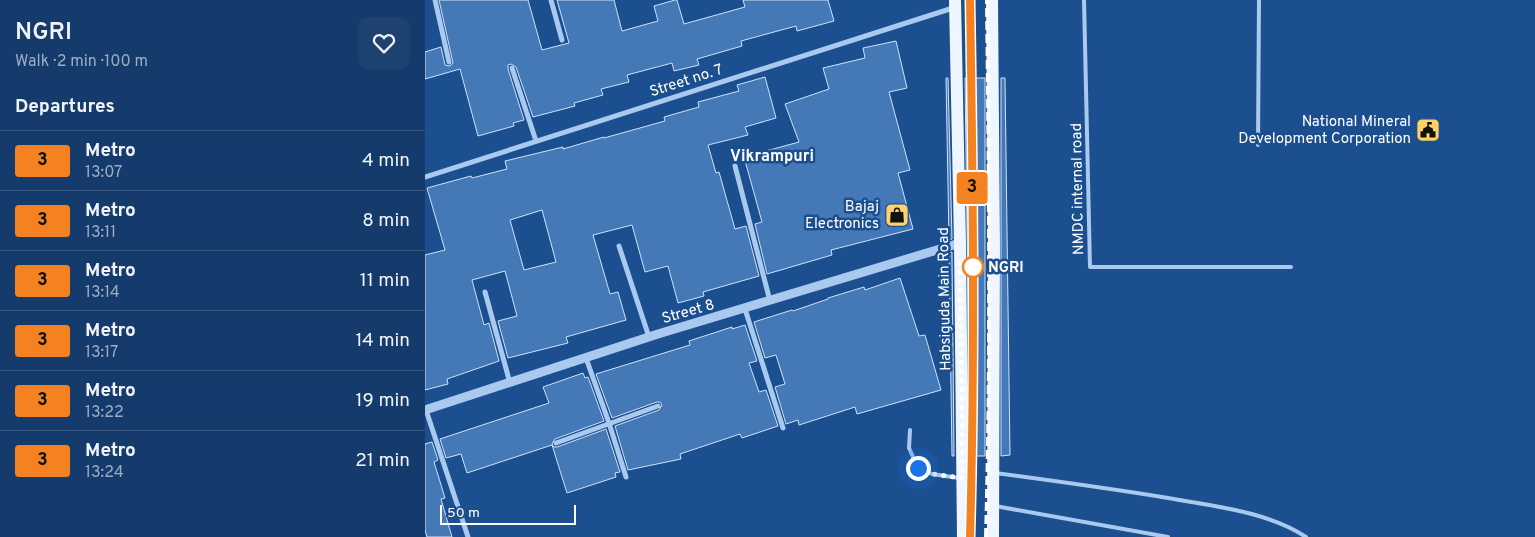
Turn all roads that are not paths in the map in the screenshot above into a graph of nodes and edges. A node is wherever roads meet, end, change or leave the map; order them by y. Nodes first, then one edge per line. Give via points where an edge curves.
1 (435, 0) edge
2 (551, 0) edge
3 (992, 0) edge
4 (1084, 0) edge
5 (1259, 0) edge
6 (955, 4) edge
7 (562, 40) dead end
8 (449, 62) dead end
9 (512, 68) dead end
10 (536, 141) junction
11 (1258, 145) dead end
12 (735, 166) dead end
13 (425, 177) edge
14 (960, 243) junction
15 (619, 246) dead end
16 (1291, 267) dead end
17 (485, 292) dead end
18 (770, 302) junction
19 (745, 309) junction
20 (649, 337) junction
21 (586, 358) junction
22 (510, 382) junction
23 (658, 406) dead end
24 (426, 410) edge
25 (609, 422) junction
26 (783, 428) dead end
27 (910, 430) dead end
28 (556, 443) dead end
29 (993, 472) junction
30 (626, 477) dead end
31 (963, 478) junction
32 (993, 506) junction
33 (468, 537) edge
34 (963, 537) edge
35 (993, 537) edge
36 (1168, 537) edge
37 (1306, 537) edge

1 - 8 street
2 - 7 street
3 - 29 main road
4 - 16 lane, NMDC internal road via 1090,267
5 - 11 lane
6 - 10 street, Street no. 7
6 - 14 main road, Habsiguda Main Road
9 - 10 street
10 - 13 street, Street no. 7
12 - 18 street
14 - 18 street, Street 8
14 - 31 main road, Habsiguda Main Road
15 - 20 street
17 - 22 street
18 - 19 street, Street 8
19 - 20 street, Street 8
19 - 26 street
20 - 21 street, Street 8
21 - 22 street, Street 8
21 - 25 street
22 - 24 street, Street 8
23 - 25 street
24 - 33 street
25 - 28 street
25 - 30 street
27 - 31 lane via 909,448 918,468 932,474
29 - 32 main road
29 - 37 lane via 1230,509 1269,520
31 - 34 main road, Habsiguda Main Road
32 - 35 main road
32 - 36 lane

